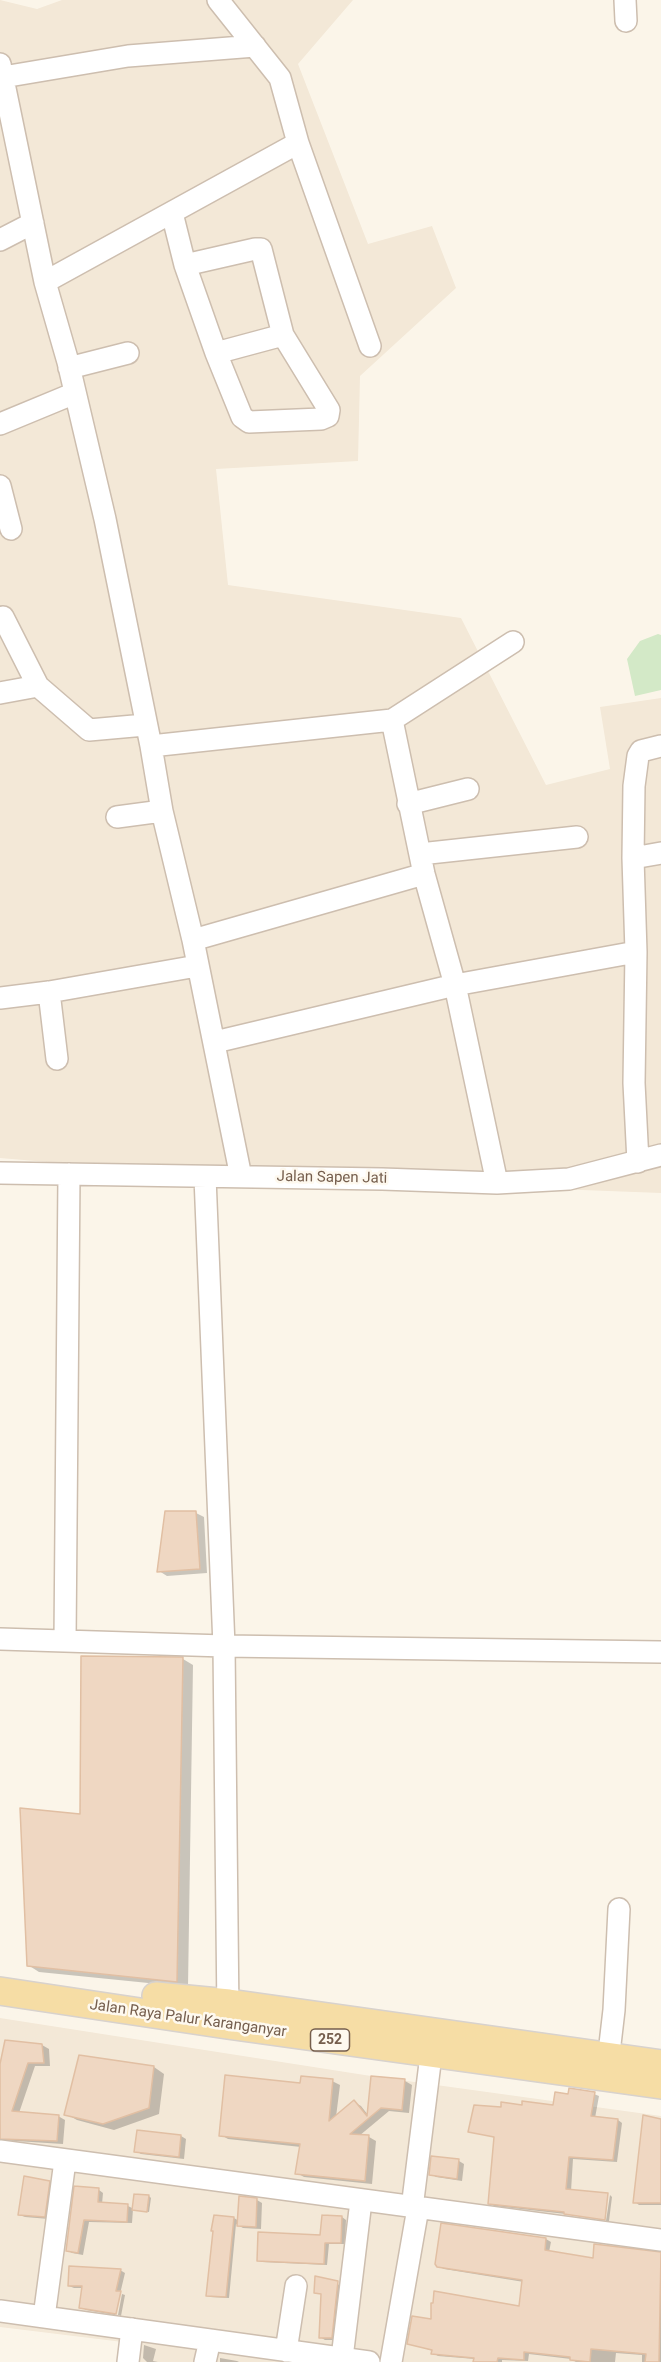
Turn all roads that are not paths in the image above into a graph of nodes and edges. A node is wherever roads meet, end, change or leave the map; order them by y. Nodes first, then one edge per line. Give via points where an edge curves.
1 (218, 0) edge
2 (255, 46) junction
3 (2, 71) edge
4 (298, 142) junction
5 (172, 213) junction
6 (33, 224) junction
7 (0, 240) edge
8 (185, 265) junction
9 (45, 282) junction
10 (283, 335) junction
11 (370, 346) dead end
12 (128, 353) dead end
13 (216, 353) junction
14 (69, 368) junction
15 (75, 393) junction
16 (0, 424) edge
17 (0, 486) edge
18 (11, 529) dead end
19 (3, 617) dead end
20 (513, 642) dead end
21 (38, 686) junction
22 (0, 693) edge
23 (392, 720) junction
24 (145, 725) junction
25 (151, 746) junction
26 (661, 746) edge
27 (468, 789) dead end
28 (408, 804) junction
29 (162, 811) junction
30 (117, 817) dead end
31 (577, 837) dead end
32 (661, 853) edge
33 (633, 858) junction
34 (422, 864) junction
35 (193, 940) junction
36 (636, 952) junction
37 (197, 966) junction
38 (455, 985) junction
39 (49, 992) junction
40 (0, 998) edge
41 (215, 1042) junction
42 (57, 1059) dead end
43 (661, 1155) edge
44 (638, 1162) junction
45 (0, 1173) edge
46 (69, 1174) junction
47 (241, 1177) junction
48 (205, 1178) junction
49 (497, 1183) junction
50 (0, 1639) edge
51 (65, 1641) junction
52 (224, 1646) junction
53 (661, 1652) edge
54 (619, 1909) dead end
55 (0, 1976) edge
56 (0, 1991) edge
57 (81, 1996) junction
58 (228, 2014) junction
59 (433, 2043) junction
60 (661, 2064) edge
61 (608, 2067) junction
62 (661, 2085) edge
63 (0, 2151) edge
64 (65, 2161) junction
65 (361, 2201) junction
66 (415, 2208) junction
67 (661, 2240) edge
68 (296, 2286) dead end
69 (0, 2311) edge
70 (44, 2317) junction
71 (132, 2329) junction
72 (210, 2340) junction
73 (285, 2351) junction
74 (342, 2358) junction
75 (128, 2362) edge
76 (205, 2362) edge
77 (369, 2362) edge
78 (391, 2362) edge

1 - 2 street
2 - 3 street
2 - 4 street via 280,78
3 - 6 street
4 - 5 street
4 - 11 street
5 - 8 street
5 - 9 street
6 - 7 street
6 - 9 street
8 - 10 street via 260,249
8 - 13 street
9 - 14 street
10 - 13 street
10 - 13 street via 329,410 327,417 249,422 243,419
12 - 14 street
14 - 15 street
15 - 16 street
15 - 24 street
17 - 18 street
19 - 21 street
20 - 23 street
21 - 22 street
21 - 24 street via 90,731
23 - 25 street
23 - 28 street
24 - 25 street
25 - 29 street
26 - 33 street via 641,751 624,789
27 - 28 street
28 - 34 street
29 - 30 street
29 - 35 street
31 - 34 street
32 - 33 street
33 - 36 street
34 - 35 street
34 - 38 street
35 - 37 street
36 - 38 street
36 - 44 street via 634,1083
37 - 39 street
37 - 41 street
38 - 41 street
38 - 49 street
39 - 40 street
39 - 42 street
41 - 47 street
43 - 44 street, Jalan Sapen Jati
44 - 49 street, Jalan Sapen Jati via 569,1179
45 - 46 street, Jalan Sapen Jati
46 - 48 street, Jalan Sapen Jati
46 - 51 street
47 - 48 street, Jalan Sapen Jati
47 - 49 street, Jalan Sapen Jati
48 - 52 street
50 - 51 street
51 - 52 street
52 - 53 street
52 - 58 street
54 - 61 street
55 - 57 main road, Jalan Raya Palur Karanganyar / 252
56 - 57 main road, Jalan Raya Palur Karanganyar / 252
57 - 58 main road, Jalan Raya Palur Karanganyar / 252
58 - 59 main road, Jalan Raya Palur Karanganyar / 252
59 - 61 main road, Jalan Raya Palur Karanganyar / 252
59 - 66 street
60 - 61 main road, Jalan Raya Palur Karanganyar / 252
61 - 62 main road, Jalan Raya Palur Karanganyar / 252
63 - 64 street
64 - 65 street
64 - 70 street
65 - 66 street
65 - 74 street
66 - 67 street
66 - 78 street
68 - 73 street
69 - 70 street
70 - 71 street
71 - 72 street
71 - 75 street
72 - 73 street
72 - 76 street
73 - 74 street
74 - 77 street

